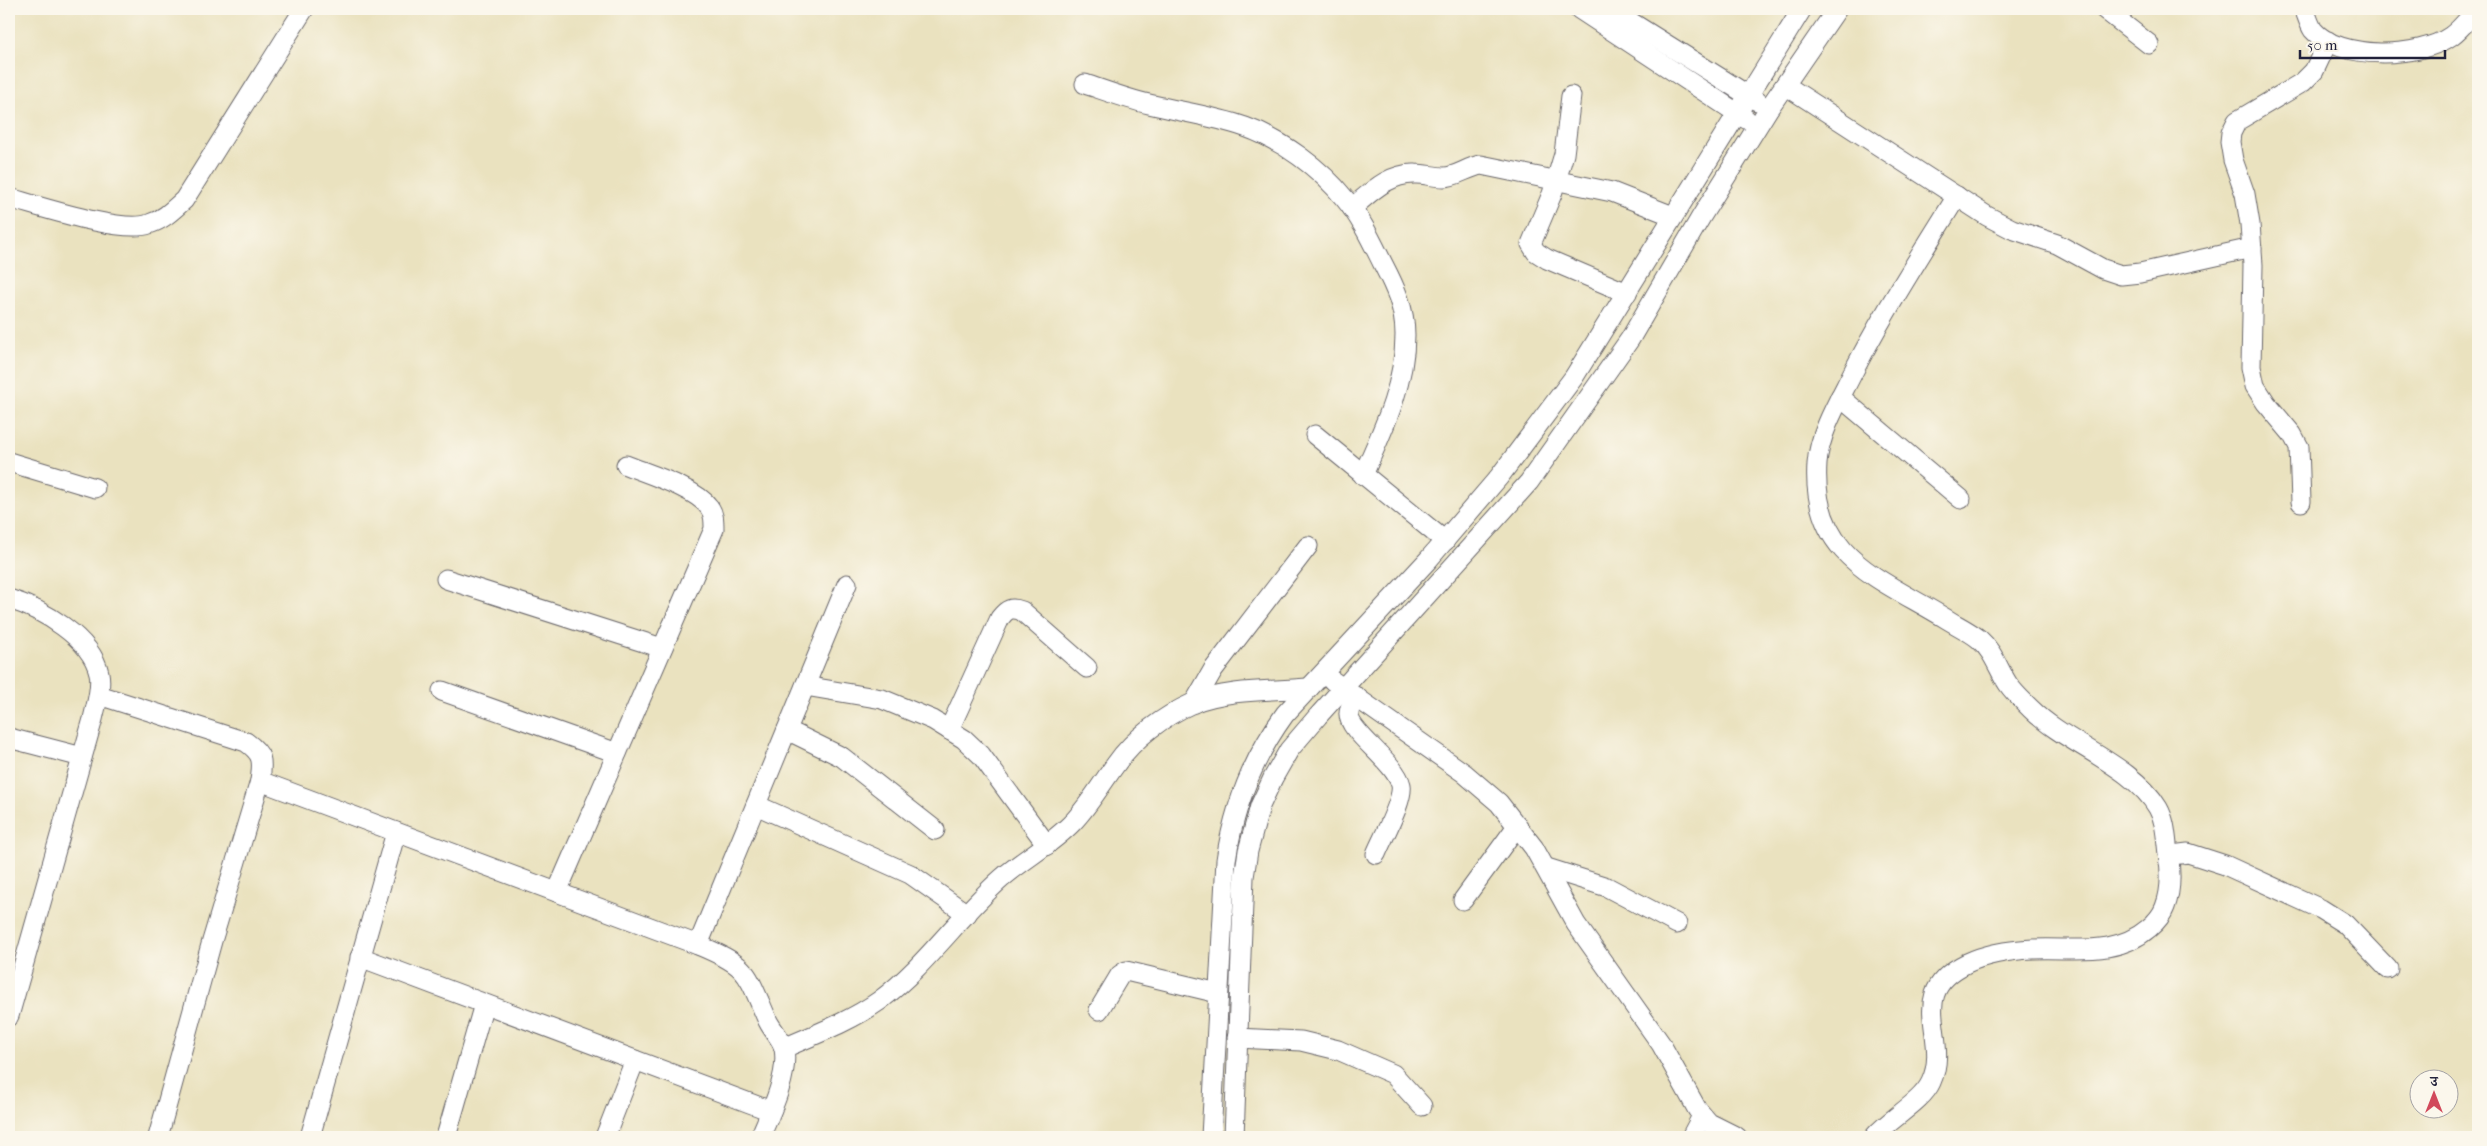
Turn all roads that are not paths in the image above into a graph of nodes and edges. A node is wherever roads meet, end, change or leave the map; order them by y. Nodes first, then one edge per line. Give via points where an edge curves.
1 (304, 9) edge
2 (1579, 9) edge
3 (1610, 9) edge
4 (1802, 9) edge
5 (1838, 9) edge
6 (2104, 9) edge
7 (2304, 9) edge
8 (2477, 9) edge
9 (2328, 41) junction
10 (2149, 44) dead end
11 (1085, 84) dead end
12 (1785, 85) junction
13 (1748, 95) junction
14 (1572, 96) dead end
15 (1769, 108) junction
16 (1737, 112) junction
17 (1758, 126) junction
18 (1557, 182) junction
19 (1957, 196) junction
20 (9, 198) edge
21 (1352, 208) junction
22 (1673, 216) junction
23 (2252, 248) junction
24 (1627, 292) junction
25 (1840, 397) junction
26 (1315, 435) dead end
27 (9, 462) edge
28 (626, 465) dead end
29 (1363, 475) junction
30 (95, 488) dead end
31 (1961, 499) dead end
32 (2301, 502) dead end
33 (1445, 541) junction
34 (1308, 546) dead end
35 (446, 579) dead end
36 (847, 584) dead end
37 (9, 599) edge
38 (662, 648) junction
39 (1087, 668) dead end
40 (1321, 674) junction
41 (805, 686) junction
42 (1309, 688) junction
43 (442, 691) dead end
44 (1351, 692) junction
45 (99, 695) junction
46 (1194, 703) junction
47 (787, 730) junction
48 (948, 730) junction
49 (9, 738) edge
50 (617, 753) junction
51 (82, 757) junction
52 (260, 781) junction
53 (756, 805) junction
54 (1517, 826) junction
55 (935, 830) dead end
56 (396, 832) junction
57 (1047, 845) junction
58 (1376, 854) dead end
59 (2170, 862) junction
60 (1547, 868) junction
61 (556, 892) junction
62 (1463, 900) dead end
63 (967, 914) junction
64 (1677, 924) dead end
65 (698, 945) junction
66 (360, 957) junction
67 (2388, 969) dead end
68 (1218, 993) junction
69 (484, 1004) junction
70 (1098, 1010) dead end
71 (9, 1016) edge
72 (1237, 1038) junction
73 (784, 1048) junction
74 (635, 1060) junction
75 (1422, 1106) dead end
76 (771, 1111) junction
77 (1702, 1116) junction
78 (158, 1137) edge
79 (310, 1137) edge
80 (446, 1137) edge
81 (605, 1137) edge
82 (760, 1137) edge
83 (1211, 1137) edge
84 (1234, 1137) edge
85 (1692, 1137) edge
86 (1737, 1137) edge
87 (1874, 1137) edge

1 - 20 street via 184,200 164,218 148,225 131,226
2 - 16 street
3 - 13 street
4 - 13 street
5 - 12 street
6 - 10 street
7 - 9 street via 2313,30
8 - 9 street via 2450,36 2425,48 2380,54 2349,49
9 - 23 street via 2314,71 2303,82 2252,111 2237,122 2231,133 2233,160 2245,194
11 - 21 street via 1128,99 1253,130 1299,157 1327,180
12 - 15 street
12 - 19 street
13 - 15 street
13 - 16 street
14 - 18 street
15 - 17 street
16 - 17 street
16 - 22 street
17 - 44 street via 1630,339 1529,482
18 - 21 street via 1481,165 1445,177 1396,176 1383,182
18 - 22 street via 1612,192
18 - 24 street via 1534,235 1532,244 1536,252
19 - 23 street via 2012,229 2065,248 2121,275
19 - 25 street via 1886,312
21 - 29 street via 1398,293 1404,311 1405,336 1399,386
22 - 24 street
23 - 32 street via 2251,367 2255,386 2299,447
24 - 33 street via 1558,399 1500,478
25 - 31 street
25 - 59 street via 1817,461 1817,492 1822,517 1840,550 1860,567 1980,640 1996,659 2008,685 2034,712 2122,771 2158,807 2165,826
26 - 29 street
27 - 30 street
28 - 38 street via 697,496 714,516 714,529
29 - 33 street
33 - 40 street
34 - 46 street via 1213,670
35 - 38 street
36 - 41 street
37 - 45 street via 29,605 56,621 87,648 99,673
38 - 50 street
39 - 48 street via 1022,611 1006,610
40 - 42 street
40 - 44 street
41 - 47 street
41 - 48 street via 882,699 904,706
42 - 46 street via 1226,695
42 - 68 street via 1267,738 1240,796 1230,830 1226,860
43 - 50 street
44 - 54 street via 1485,789
44 - 58 street via 1350,721 1384,758 1401,786 1399,799
44 - 72 street via 1289,750 1263,799 1253,826 1244,877
45 - 51 street
45 - 52 street via 246,742 259,751 262,765
46 - 57 street via 1137,740 1073,822
47 - 53 street
47 - 55 street via 842,757
48 - 57 street via 981,755
49 - 51 street
50 - 61 street
51 - 71 street
52 - 56 street
52 - 78 street
53 - 63 street via 910,874
53 - 65 street
54 - 60 street
54 - 62 street
56 - 61 street
56 - 66 street
57 - 63 street via 1002,878
59 - 67 street via 2172,855 2188,853 2226,865 2321,909 2345,924
59 - 87 street via 2170,888 2165,909 2155,923 2138,937 2121,945 2087,950 2012,952 1972,961 1949,973 1934,999 1936,1070 1930,1085
60 - 64 street via 1607,887
60 - 77 street via 1580,930 1655,1035
61 - 65 street
63 - 73 street via 917,967 879,1000 856,1015
65 - 73 street via 744,969 767,1021
66 - 69 street
66 - 79 street
68 - 70 street via 1126,971 1120,975
68 - 83 street
69 - 74 street
69 - 80 street
72 - 75 street via 1301,1042 1338,1050 1393,1074
72 - 84 street
73 - 76 street via 782,1075
74 - 76 street
74 - 81 street
76 - 82 street
77 - 85 street
77 - 86 street

